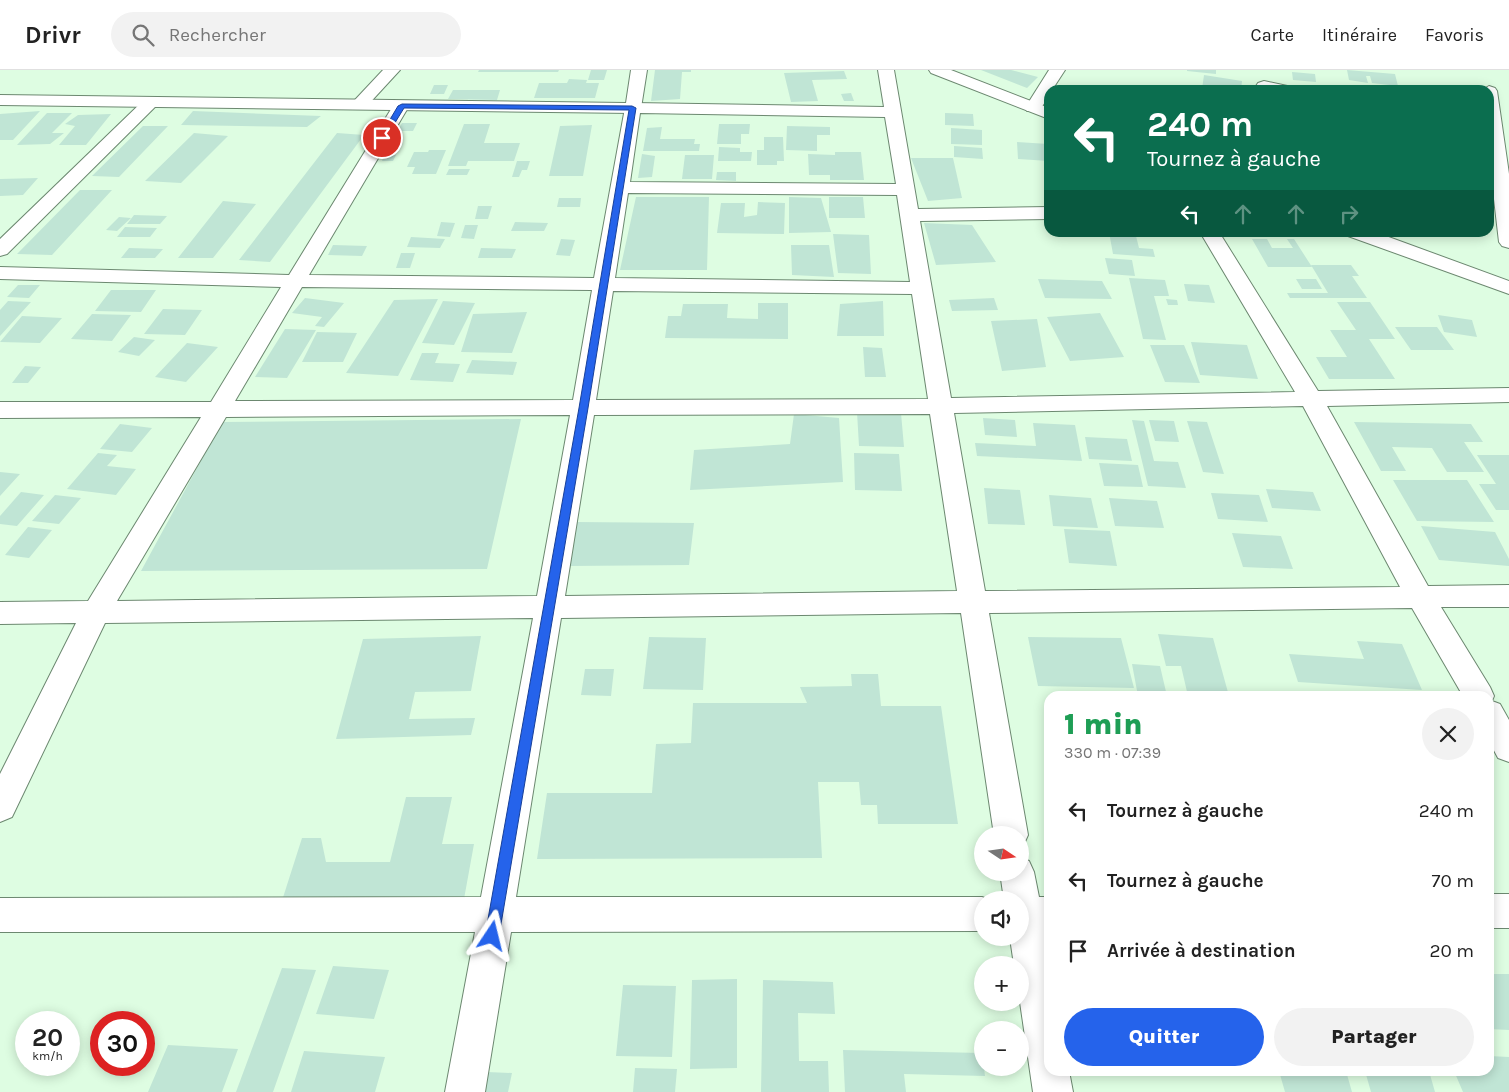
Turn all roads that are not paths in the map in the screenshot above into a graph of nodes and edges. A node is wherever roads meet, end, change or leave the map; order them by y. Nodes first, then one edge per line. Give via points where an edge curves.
1 (392, 70) edge
2 (639, 70) edge
3 (886, 70) edge
4 (936, 70) edge
5 (1058, 70) edge
6 (1268, 70) edge
7 (1048, 85) edge
8 (1265, 85) edge
9 (1044, 91) edge
10 (0, 100) edge
11 (151, 102) junction
12 (359, 105) junction
13 (402, 106) junction
14 (632, 108) junction
15 (1033, 108) junction
16 (893, 112) junction
17 (1044, 112) edge
18 (1494, 112) edge
19 (1497, 125) edge
20 (619, 187) junction
21 (906, 190) junction
22 (1044, 213) edge
23 (910, 216) junction
24 (1213, 237) edge
25 (1369, 237) edge
26 (1509, 242) edge
27 (0, 250) edge
28 (0, 273) edge
29 (296, 281) junction
30 (603, 284) junction
31 (922, 288) junction
32 (1509, 288) edge
33 (1509, 395) edge
34 (1311, 399) junction
35 (941, 406) junction
36 (583, 408) junction
37 (0, 410) edge
38 (220, 410) junction
39 (1509, 596) edge
40 (1420, 597) junction
41 (973, 604) junction
42 (548, 608) junction
43 (96, 612) junction
44 (0, 614) edge
45 (1476, 691) edge
46 (1494, 722) edge
47 (1509, 748) edge
48 (0, 807) edge
49 (1010, 826) edge
50 (1020, 881) edge
51 (1494, 911) edge
52 (1509, 911) edge
53 (974, 914) edge
54 (1031, 914) edge
55 (0, 915) edge
56 (495, 916) junction
57 (1044, 1025) edge
58 (1050, 1076) edge
59 (466, 1092) edge
60 (1053, 1092) edge

1 - 12 street
2 - 14 street
3 - 16 street
4 - 15 street
5 - 7 street
6 - 8 street
9 - 15 street
10 - 11 street
11 - 12 street
11 - 27 street
12 - 13 street
13 - 14 street
13 - 29 street
14 - 16 street
14 - 20 street
15 - 17 street
16 - 21 street
18 - 19 street
19 - 26 street
20 - 21 street
20 - 30 street
21 - 23 street
22 - 23 street
23 - 31 street
24 - 34 street
25 - 32 street
28 - 29 street
29 - 30 street
29 - 38 street
30 - 31 street
30 - 36 street
31 - 35 street
33 - 34 street
34 - 35 street
34 - 40 street
35 - 36 street
35 - 41 street
36 - 38 street
36 - 42 street
37 - 38 street
38 - 43 street
39 - 40 street
40 - 41 street
40 - 45 street
41 - 42 street
41 - 49 street
42 - 43 street
42 - 56 street
43 - 44 street
43 - 48 street
46 - 47 street
50 - 54 street
51 - 52 street
53 - 56 street
54 - 57 street
55 - 56 street
56 - 59 street
58 - 60 street

